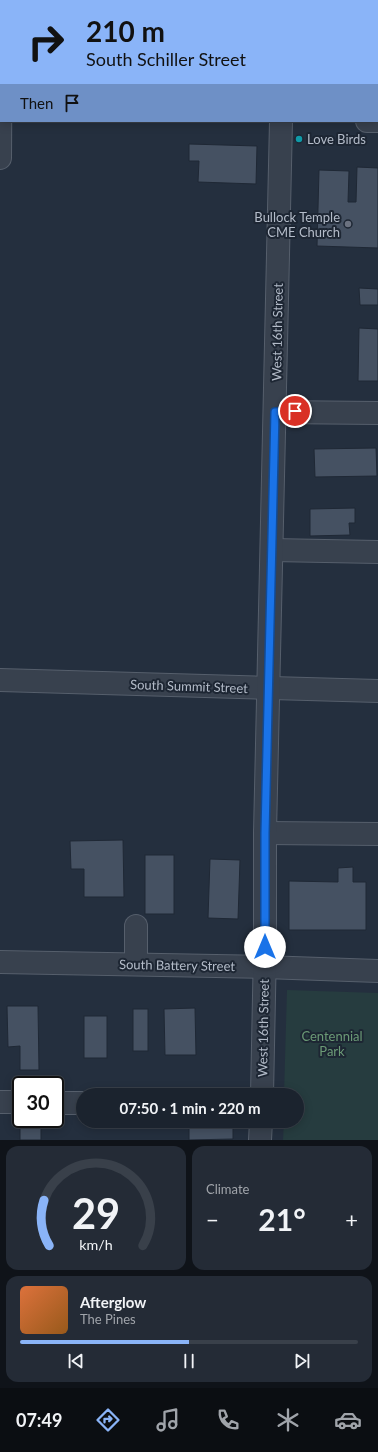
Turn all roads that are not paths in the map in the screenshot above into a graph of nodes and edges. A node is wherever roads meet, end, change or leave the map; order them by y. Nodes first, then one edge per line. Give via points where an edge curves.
1 (1, 122) edge
2 (281, 122) edge
3 (0, 158) edge
4 (275, 412) junction
5 (378, 413) edge
6 (272, 550) junction
7 (378, 552) edge
8 (0, 680) edge
9 (268, 688) junction
10 (378, 691) edge
11 (265, 833) junction
12 (378, 834) edge
13 (136, 926) dead end
14 (0, 962) edge
15 (136, 964) junction
16 (264, 967) junction
17 (378, 971) edge
18 (262, 1088) edge
19 (0, 1102) edge
20 (12, 1102) edge
21 (64, 1103) edge
22 (76, 1103) edge
23 (261, 1128) edge
24 (260, 1140) edge

1 - 3 street
2 - 4 street, West 16th Street
4 - 5 street
4 - 6 street, West 16th Street
6 - 7 street
6 - 9 street, West 16th Street
8 - 9 street, South Summit Street
9 - 10 street, South Summit Street
9 - 11 street, West 16th Street
11 - 12 street
11 - 16 street, West 16th Street
13 - 15 street
14 - 15 street, South Battery Street
15 - 16 street, South Battery Street
16 - 17 street, South Battery Street
16 - 18 street, West 16th Street
19 - 20 street
21 - 22 street
23 - 24 street

